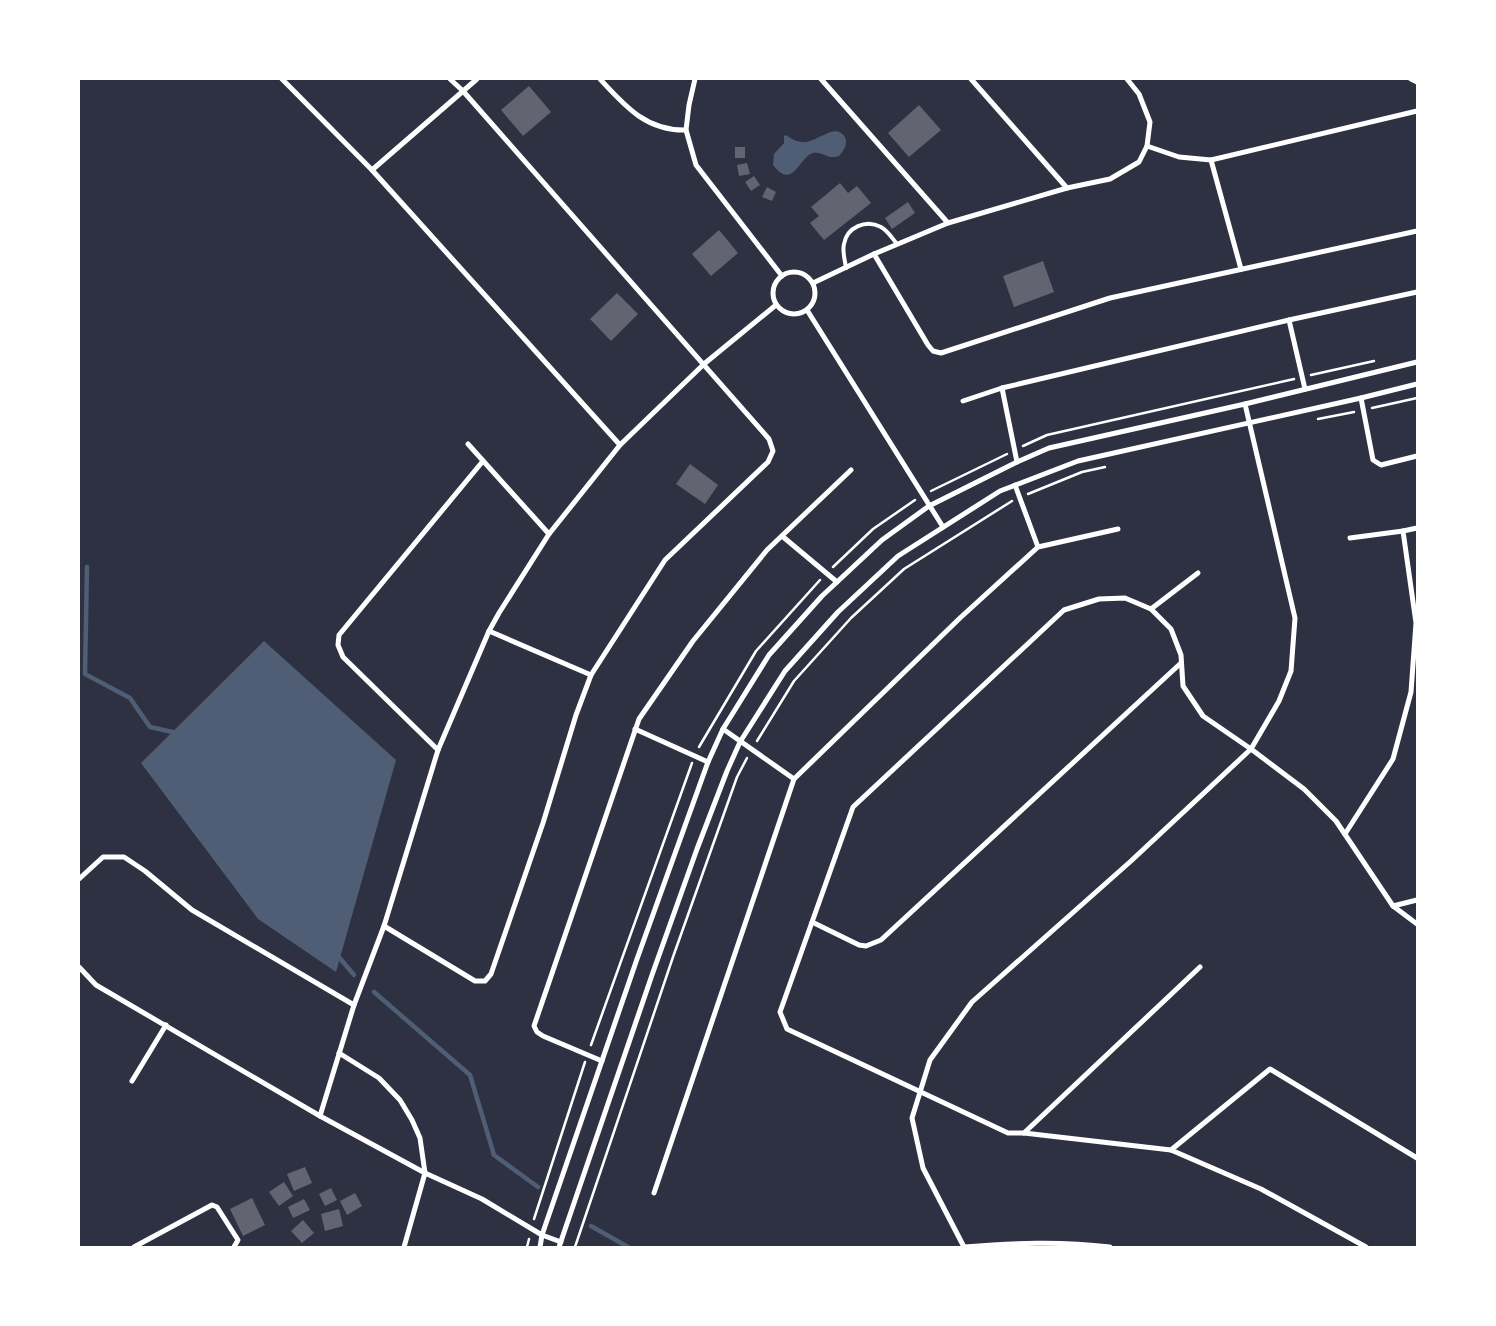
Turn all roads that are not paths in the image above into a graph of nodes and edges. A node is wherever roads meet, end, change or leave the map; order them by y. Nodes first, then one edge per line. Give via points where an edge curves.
1 (282, 79) edge
2 (450, 79) edge
3 (477, 79) edge
4 (600, 79) edge
5 (695, 79) edge
6 (821, 79) edge
7 (971, 79) edge
8 (1127, 79) edge
9 (1411, 79) edge
10 (1417, 82) edge
11 (463, 91) junction
12 (1417, 111) edge
13 (686, 130) junction
14 (1147, 146) junction
15 (1211, 160) junction
16 (372, 170) junction
17 (1067, 188) junction
18 (948, 223) junction
19 (1417, 232) edge
20 (897, 244) junction
21 (874, 254) junction
22 (846, 268) junction
23 (1241, 269) junction
24 (782, 276) junction
25 (812, 283) junction
26 (1417, 292) edge
27 (776, 305) junction
28 (806, 310) junction
29 (1290, 320) junction
30 (1417, 362) edge
31 (704, 364) junction
32 (1417, 384) edge
33 (1002, 388) junction
34 (1305, 389) junction
35 (1361, 398) junction
36 (963, 401) dead end
37 (1245, 404) junction
38 (1249, 422) junction
39 (468, 444) dead end
40 (620, 445) junction
41 (1417, 456) edge
42 (483, 461) junction
43 (1017, 462) junction
44 (851, 470) dead end
45 (1015, 485) junction
46 (929, 506) junction
47 (943, 527) junction
48 (1118, 528) dead end
49 (1417, 528) edge
50 (1403, 531) junction
51 (549, 534) junction
52 (782, 536) junction
53 (1350, 538) dead end
54 (1038, 547) junction
55 (1198, 573) dead end
56 (837, 582) junction
57 (1151, 609) junction
58 (489, 631) junction
59 (1416, 654) edge
60 (1181, 663) junction
61 (591, 675) junction
62 (636, 729) junction
63 (723, 729) junction
64 (740, 742) junction
65 (1252, 749) junction
66 (438, 750) junction
67 (708, 762) junction
68 (794, 778) junction
69 (1346, 834) junction
70 (79, 879) edge
71 (1417, 900) edge
72 (1393, 906) junction
73 (812, 922) junction
74 (1417, 924) edge
75 (384, 926) junction
76 (79, 967) edge
77 (1200, 967) dead end
78 (354, 1005) junction
79 (166, 1025) junction
80 (339, 1053) junction
81 (602, 1061) junction
82 (132, 1081) dead end
83 (920, 1092) junction
84 (320, 1116) junction
85 (1024, 1133) junction
86 (1170, 1150) junction
87 (1417, 1158) edge
88 (425, 1173) junction
89 (654, 1193) dead end
90 (542, 1235) junction
91 (560, 1245) edge
92 (134, 1247) edge
93 (234, 1247) edge
94 (404, 1247) edge
95 (540, 1247) edge
96 (964, 1247) edge
97 (1110, 1247) edge
98 (1366, 1247) edge

1 - 16 street
2 - 11 street
3 - 11 street
4 - 13 street via 648,122 673,130
5 - 13 street
6 - 18 street
7 - 17 street
8 - 14 street via 1139,94 1150,122
9 - 10 street
11 - 16 street
11 - 31 street
12 - 15 street
13 - 24 street via 696,165
14 - 15 street via 1179,157
14 - 17 street via 1139,162 1110,179
15 - 23 street
16 - 40 street
17 - 18 street
18 - 20 street
19 - 23 street
20 - 21 street
20 - 22 lane via 880,227 868,223 859,226 850,231 843,245
21 - 22 street
21 - 23 street via 928,345 941,353 1110,298
22 - 25 street
24 - 25 street via 793,272 805,275
24 - 27 street via 775,284 773,295
25 - 28 street via 813,303
26 - 29 street
27 - 28 street via 785,313 796,314
27 - 31 street
28 - 46 street
29 - 33 street
29 - 34 street
30 - 34 street
31 - 40 street
31 - 61 street via 770,439 773,451 768,462 665,560
32 - 35 street
33 - 36 street
33 - 43 street
34 - 37 street
35 - 38 street
35 - 41 street via 1373,460 1381,464
37 - 38 street
37 - 43 street via 1049,448
38 - 45 street via 1078,461
38 - 65 street via 1295,618 1291,671 1279,701
39 - 42 street
40 - 51 street
42 - 51 street
42 - 66 street via 340,635 338,645 343,657
43 - 46 street
44 - 52 street
45 - 47 street
45 - 54 street
46 - 47 street
46 - 56 street via 882,540
47 - 64 street via 898,556 838,612 785,671
48 - 54 street
49 - 50 street
50 - 53 street
50 - 59 street via 1416,623
51 - 58 street
52 - 56 street
52 - 62 street via 693,641 639,719
54 - 68 street
55 - 57 street
56 - 63 street via 769,655
57 - 60 street via 1171,629
57 - 73 street via 1125,598 1099,599 1064,610 852,807
58 - 61 street
58 - 66 street
59 - 69 street via 1411,692 1394,759
60 - 65 street via 1183,686 1203,716
60 - 73 street via 881,940 860,945
61 - 75 street via 491,974 485,981 475,982
62 - 67 street
62 - 81 street via 534,1026 543,1036
63 - 64 street
63 - 67 street
64 - 68 street
64 - 91 street via 694,858
65 - 69 street via 1304,789
65 - 83 street via 972,1002 930,1060
66 - 75 street
67 - 81 street
68 - 89 street
69 - 72 street
70 - 78 street via 103,857 124,857 192,910
71 - 72 street
72 - 74 street
73 - 83 street via 780,1012 787,1029
75 - 78 street
76 - 79 street via 96,985
77 - 85 street
78 - 80 street
79 - 82 street
79 - 84 street
80 - 84 street
80 - 88 street via 379,1078 400,1100 420,1138
81 - 90 street
83 - 85 street via 1008,1132
83 - 96 street via 912,1118 923,1168
84 - 88 street
85 - 86 street
86 - 87 street via 1270,1069
86 - 98 street via 1261,1188
88 - 90 street via 482,1199
88 - 94 street
90 - 91 street
90 - 95 street
92 - 93 street via 212,1205 217,1207 238,1240
96 - 97 street via 1058,1242

